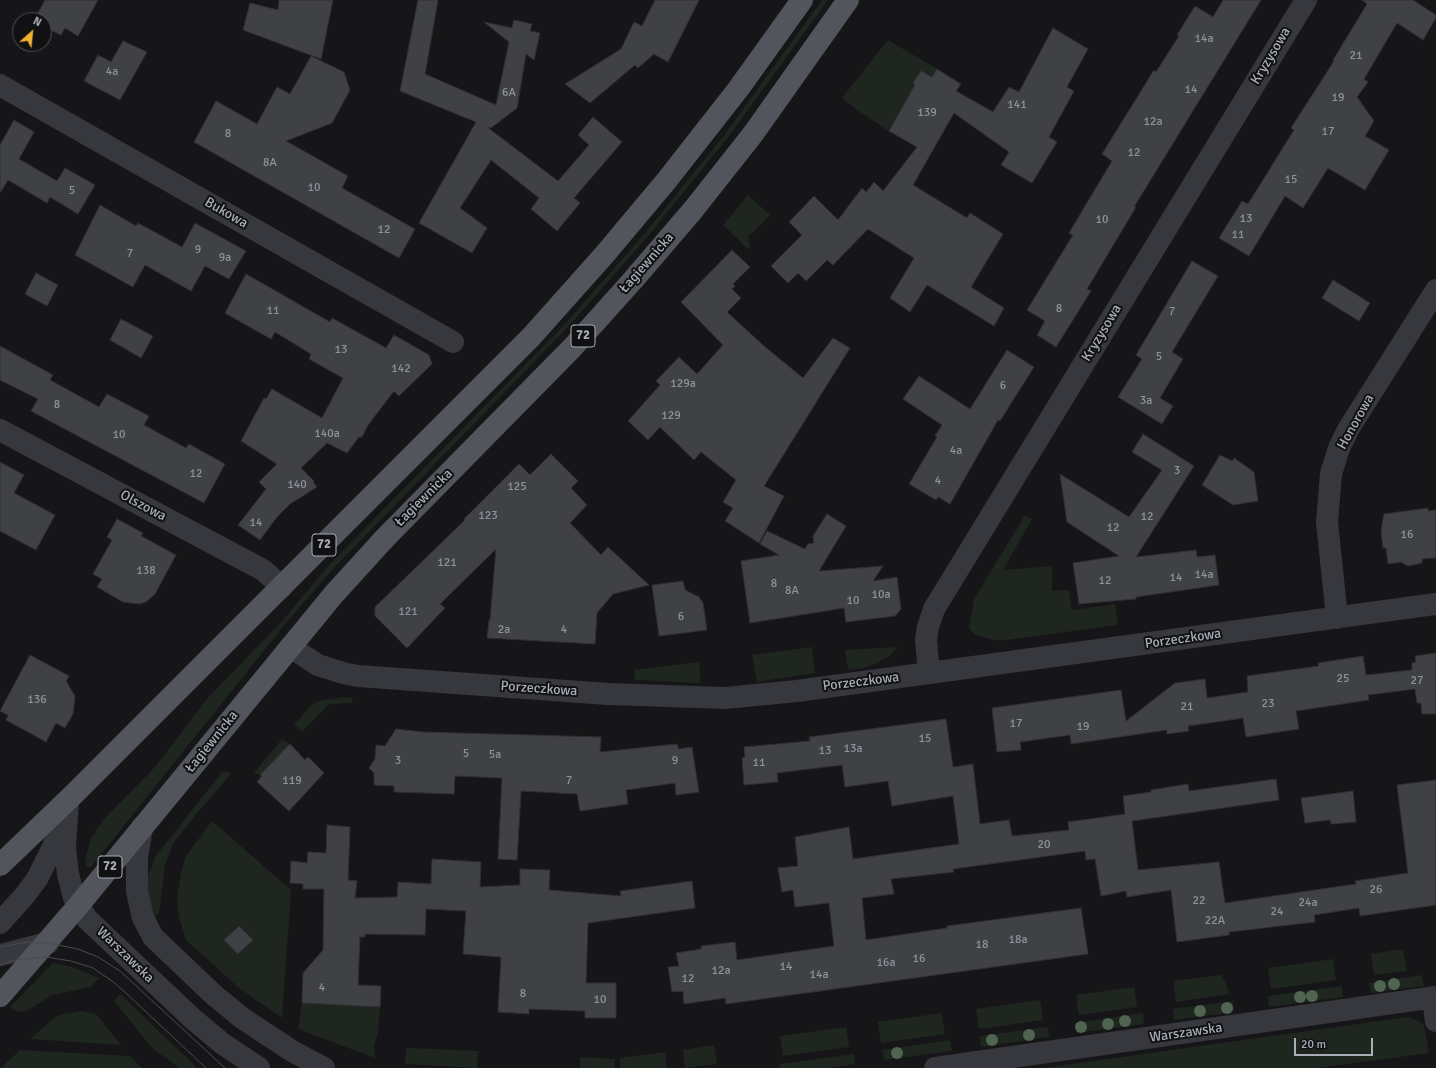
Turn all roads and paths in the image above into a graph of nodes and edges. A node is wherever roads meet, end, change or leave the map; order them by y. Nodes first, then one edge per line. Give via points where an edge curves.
1 (802, 0) edge
2 (848, 0) edge
3 (1306, 0) edge
4 (0, 85) edge
5 (1436, 290) edge
6 (453, 342) dead end
7 (0, 430) edge
8 (282, 587) junction
9 (1436, 604) edge
10 (1337, 618) junction
11 (290, 647) junction
12 (929, 673) junction
13 (68, 800) junction
14 (142, 827) junction
15 (0, 865) edge
16 (78, 906) junction
17 (0, 923) edge
18 (48, 943) junction
19 (0, 956) edge
20 (0, 996) edge
21 (1434, 998) edge
22 (1436, 1021) edge
23 (259, 1068) edge
24 (324, 1068) edge
25 (935, 1068) edge

1 - 8 main road, 72 via 718,115 605,254 531,337
2 - 11 main road, Łagiewnicka / 72 via 753,134 633,280 545,375 385,538
3 - 12 street, Kryzysowa via 934,609 926,640
4 - 6 street, Bukowa
5 - 10 street, Honorowa via 1339,448 1328,497 1327,522
7 - 8 street, Olszowa via 263,570
8 - 13 main road, 72
9 - 10 street, Porzeczkowa
10 - 12 street, Porzeczkowa
11 - 12 street, Porzeczkowa via 318,665 358,676 608,694 749,696
11 - 14 main road, Łagiewnicka / 72
13 - 15 main road, 72
13 - 16 street, Warszawska via 65,848 71,890
13 - 17 street via 45,864 25,895
14 - 16 main road, Łagiewnicka / 72
14 - 24 street via 137,858 137,891 143,918 153,937 242,1018 292,1051
16 - 18 main road, Łagiewnicka / 72
16 - 23 street, Warszawska via 87,919 193,1019 223,1044
18 - 19 street
18 - 20 main road, Łagiewnicka / 72
21 - 22 street
21 - 25 street, Warszawska

